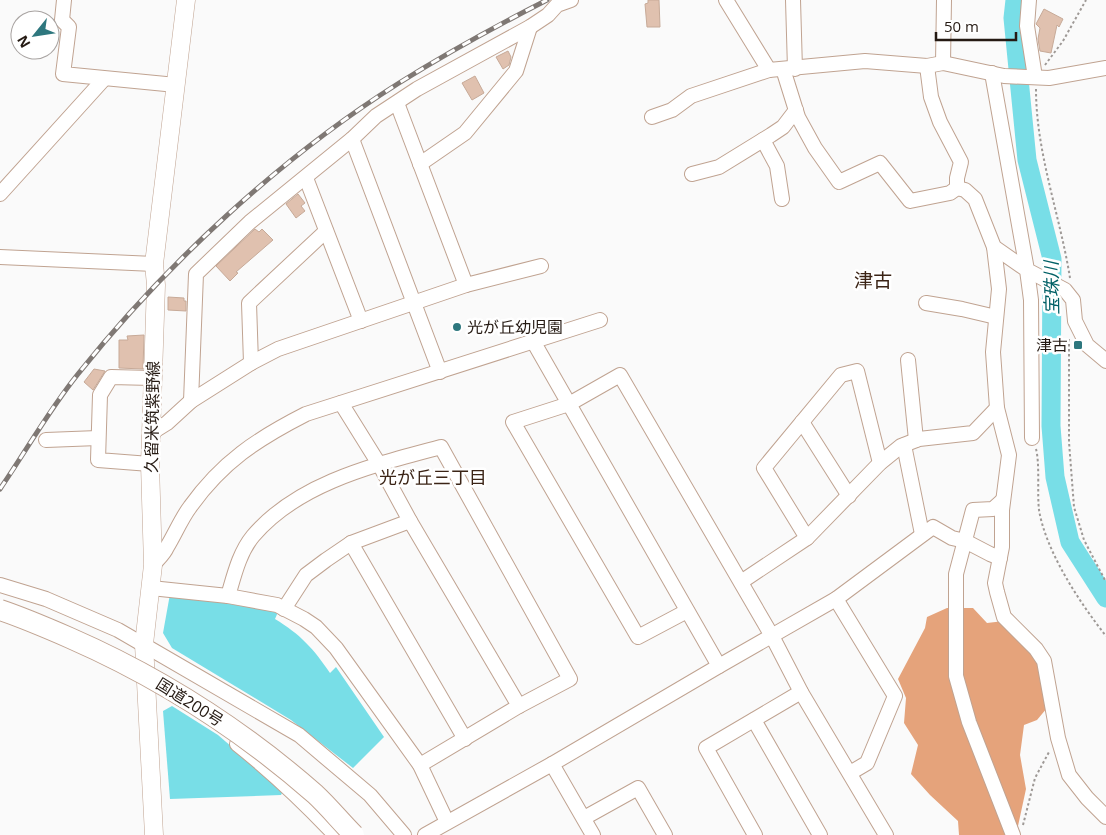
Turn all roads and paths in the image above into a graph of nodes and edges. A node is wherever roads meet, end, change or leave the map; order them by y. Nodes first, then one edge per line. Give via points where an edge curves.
1 (64, 0) edge
2 (186, 0) edge
3 (571, 0) edge
4 (726, 0) edge
5 (792, 0) edge
6 (944, 0) edge
7 (1029, 0) edge
8 (1086, 0) edge
9 (530, 27) junction
10 (943, 63) junction
11 (926, 66) junction
12 (1106, 68) edge
13 (783, 70) junction
14 (998, 74) junction
15 (1032, 77) junction
16 (104, 79) junction
17 (176, 85) junction
18 (397, 103) junction
19 (796, 110) junction
20 (652, 117) dead end
21 (352, 139) junction
22 (763, 140) junction
23 (420, 164) junction
24 (692, 174) dead end
25 (306, 178) junction
26 (957, 188) junction
27 (0, 194) edge
28 (782, 199) dead end
29 (326, 231) junction
30 (994, 247) junction
31 (0, 257) edge
32 (154, 264) junction
33 (541, 266) dead end
34 (1030, 273) junction
35 (466, 285) junction
36 (1069, 295) junction
37 (415, 302) junction
38 (926, 303) dead end
39 (996, 317) junction
40 (600, 320) dead end
41 (1075, 320) junction
42 (361, 321) junction
43 (533, 342) junction
44 (908, 360) dead end
45 (1106, 361) edge
46 (251, 363) junction
47 (440, 372) junction
48 (152, 378) junction
49 (191, 401) junction
50 (341, 403) junction
51 (569, 404) junction
52 (997, 408) junction
53 (802, 422) junction
54 (152, 433) junction
55 (98, 438) junction
56 (1032, 438) joint
57 (46, 440) dead end
58 (910, 442) junction
59 (880, 463) junction
60 (150, 464) junction
61 (379, 464) junction
62 (849, 496) junction
63 (1003, 500) junction
64 (410, 521) junction
65 (922, 534) junction
66 (807, 538) junction
67 (965, 541) junction
68 (351, 543) junction
69 (1000, 558) junction
70 (153, 565) junction
71 (740, 582) junction
72 (1106, 582) edge
73 (0, 585) edge
74 (151, 588) junction
75 (228, 596) junction
76 (836, 599) junction
77 (284, 609) junction
78 (0, 610) edge
79 (687, 611) junction
80 (772, 636) junction
81 (1106, 636) edge
82 (144, 644) junction
83 (719, 666) junction
84 (146, 684) junction
85 (802, 692) junction
86 (519, 706) junction
87 (754, 720) junction
88 (1058, 738) junction
89 (465, 739) junction
90 (552, 764) junction
91 (420, 765) junction
92 (850, 773) junction
93 (1106, 817) edge
94 (584, 818) junction
95 (447, 822) junction
96 (1018, 832) edge
97 (154, 835) edge
98 (335, 835) edge
99 (354, 835) edge
100 (404, 835) edge
101 (424, 835) edge
102 (593, 835) edge
103 (665, 835) edge
104 (755, 835) edge
105 (820, 835) edge
106 (886, 835) edge

1 - 16 street via 62,20 69,27 63,74
2 - 17 main road, 久留米筑紫野線
3 - 9 street via 556,4
4 - 13 street
5 - 13 street
6 - 10 street
7 - 15 street via 1027,26
8 - 15 path via 1063,41
9 - 18 street
9 - 23 street via 516,71 465,133
10 - 11 street
10 - 14 street
11 - 13 street via 865,61
11 - 26 street via 931,97 940,122 961,162
12 - 15 street via 1049,78
13 - 19 street
13 - 20 street via 691,96 672,110
14 - 15 street
14 - 34 street
15 - 36 path via 1041,147 1068,265
16 - 17 street
16 - 27 street
17 - 32 main road, 久留米筑紫野線
18 - 21 street via 376,116
18 - 23 street
19 - 22 street via 783,127
19 - 26 street via 814,148 838,182 880,163 910,201
21 - 25 street
21 - 37 street
22 - 24 street via 719,166
22 - 28 street via 777,166
23 - 35 street
25 - 29 street
25 - 49 street via 250,222 196,274
26 - 30 street via 975,199
29 - 42 street
29 - 46 street via 249,303
30 - 34 street
30 - 39 street via 998,289
31 - 32 street
32 - 48 main road, 久留米筑紫野線
33 - 35 street
34 - 36 street
34 - 56 street
35 - 37 street
36 - 41 street
37 - 42 street
37 - 47 street
38 - 39 street
39 - 52 street
40 - 43 street
41 - 45 street via 1087,345
41 - 72 path via 1070,332 1069,365 1069,442 1074,507 1084,540
42 - 46 street via 278,349
43 - 47 street
43 - 51 street
44 - 58 street
46 - 49 street
47 - 50 street
48 - 54 main road, 久留米筑紫野線
48 - 55 street via 111,377 100,394
49 - 54 street
50 - 61 street
50 - 70 street via 306,414 236,456 189,508 166,550
51 - 71 street via 620,375
51 - 79 street
51 - 79 street via 513,422 638,637
52 - 58 street via 973,433
52 - 63 street via 1008,455
53 - 59 street via 841,375 857,371
53 - 62 street
53 - 66 street via 764,468
54 - 60 main road, 久留米筑紫野線
55 - 57 street
55 - 60 street via 98,460
56 - 81 path via 1037,452 1039,510 1046,535 1083,605
58 - 59 street
58 - 65 street
59 - 62 street
60 - 70 main road, 久留米筑紫野線
61 - 64 street
61 - 75 street via 317,487 278,512 252,537 238,564
61 - 86 street via 441,447 570,679
62 - 66 street
63 - 67 street via 993,509 973,510
63 - 69 street
64 - 68 street
64 - 86 street
65 - 67 street via 932,527
65 - 76 street
66 - 71 street
67 - 69 street
67 - 96 street via 956,574 956,676 969,722
68 - 77 street via 306,575
68 - 89 street
69 - 88 street via 995,583 1000,606 1004,617 1044,661
70 - 74 main road, 久留米筑紫野線
71 - 80 street
73 - 82 street via 46,599
74 - 75 street
74 - 82 main road, 久留米筑紫野線
75 - 77 street
76 - 80 street
76 - 92 street via 895,696 867,763
77 - 91 street via 316,627 336,648
78 - 99 highway, 国道200号, bridge via 101,651 218,718 316,795
79 - 83 street
80 - 83 street
80 - 85 street
82 - 84 main road, 久留米筑紫野線
82 - 100 street via 299,735 370,795
83 - 90 street
84 - 97 main road, 久留米筑紫野線
84 - 98 street via 212,725 260,762
85 - 87 street
85 - 92 street
86 - 89 street
87 - 104 street via 706,748
87 - 105 street
88 - 93 street via 1069,775
88 - 96 path via 1034,778
89 - 91 street
90 - 94 street
90 - 95 street
91 - 95 street
92 - 106 street
94 - 102 street
94 - 103 street via 638,788
95 - 101 street

